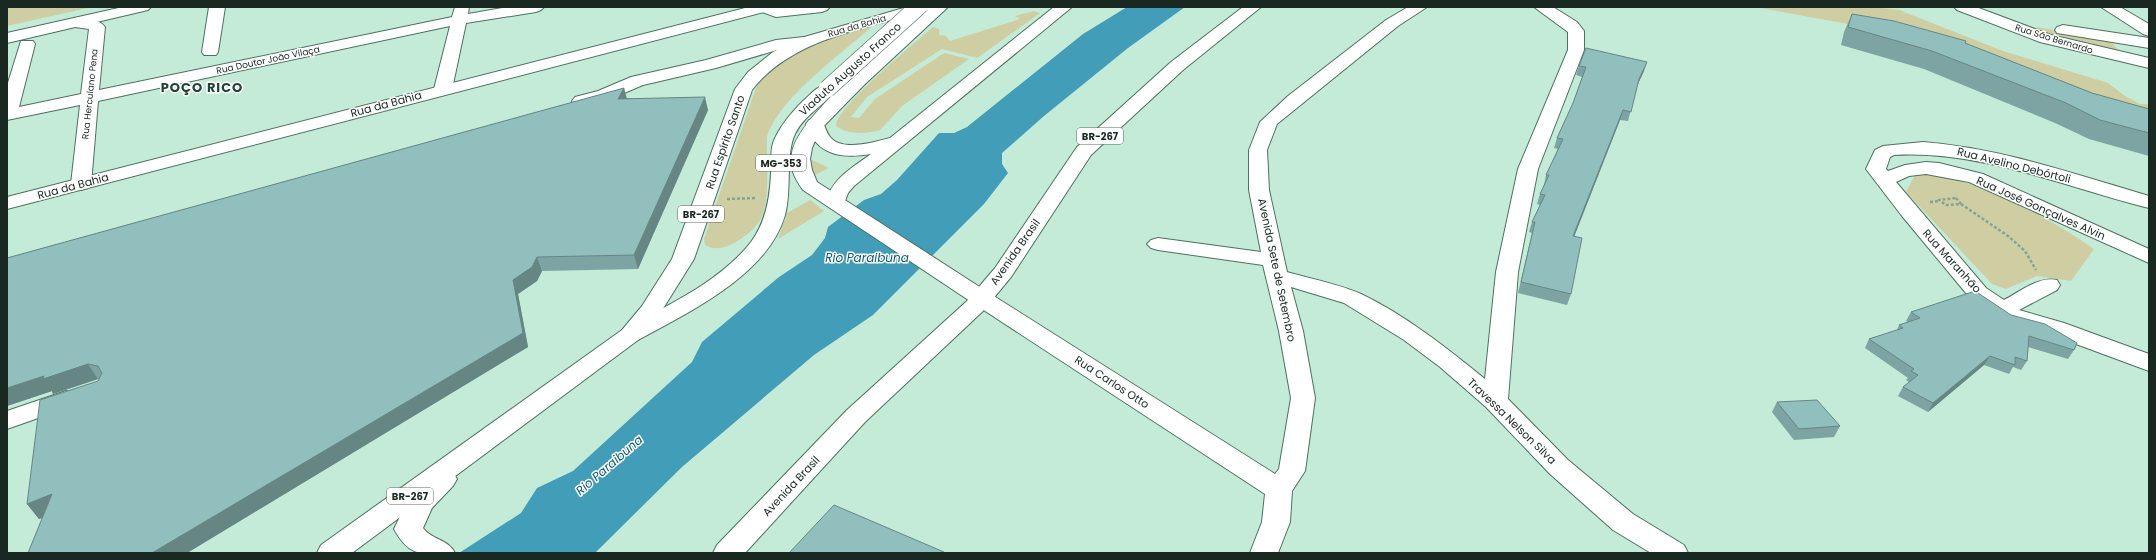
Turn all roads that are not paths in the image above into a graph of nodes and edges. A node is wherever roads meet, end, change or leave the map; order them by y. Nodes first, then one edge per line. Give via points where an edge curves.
1 (143, 7) edge
2 (217, 7) edge
3 (536, 7) edge
4 (766, 7) edge
5 (822, 7) edge
6 (918, 7) edge
7 (924, 7) edge
8 (940, 7) edge
9 (1064, 7) edge
10 (1253, 7) edge
11 (1419, 7) edge
12 (1542, 7) edge
13 (1962, 7) edge
14 (1965, 7) edge
15 (2109, 7) edge
16 (460, 13) edge
17 (74, 23) junction
18 (2149, 30) edge
19 (7, 38) edge
20 (809, 40) junction
21 (2149, 43) edge
22 (27, 44) dead end
23 (210, 52) dead end
24 (2149, 63) edge
25 (710, 64) junction
26 (749, 81) junction
27 (443, 89) junction
28 (836, 91) junction
29 (90, 97) junction
30 (566, 105) edge
31 (8, 115) edge
32 (815, 124) junction
33 (897, 143) junction
34 (1884, 180) junction
35 (81, 184) junction
36 (2149, 202) edge
37 (7, 204) edge
38 (841, 206) junction
39 (1158, 244) dead end
40 (2149, 257) edge
41 (1275, 268) junction
42 (947, 274) joint
43 (2049, 285) road end
44 (981, 298) junction
45 (2003, 310) junction
46 (630, 335) junction
47 (2149, 363) edge
48 (91, 390) edge
49 (1495, 401) junction
50 (7, 420) edge
51 (490, 438) junction
52 (1278, 489) junction
53 (429, 547) edge
54 (331, 553) edge
55 (727, 553) edge
56 (1264, 553) edge
57 (1674, 553) edge

1 - 17 main road
2 - 23 main road
3 - 16 main road, Rua Doutor João Vilaça
4 - 5 main road via 776,12
4 - 27 main road, Rua da Bahia
6 - 28 main road, Viaduto Augusto Franco / MG-353, bridge
7 - 20 main road, Rua da Bahia / BR-267
8 - 28 main road, Viaduto Augusto Franco
9 - 33 main road
10 - 44 main road, Avenida Brasil / BR-267 via 1177,66 1084,151 1003,272
11 - 41 main road, Avenida Sete de Setembro via 1392,23 1269,122 1258,150 1259,190
12 - 49 main road via 1571,25 1576,31 1576,50 1528,169 1507,272
13 - 24 main road, Rua São Bernardo via 2046,39
14 - 21 main road via 2076,33
15 - 18 main road
16 - 27 main road
16 - 29 main road, Rua Doutor João Vilaça
17 - 19 main road
17 - 29 main road, Rua Herculano Pena via 96,27
20 - 25 main road, Rua da Bahia via 776,45
20 - 26 main road, Rua Espírito Santo / BR-267 via 770,61
22 - 31 main road
25 - 26 main road, Rua da Bahia via 741,64 749,68
25 - 30 main road, Rua da Bahia via 637,81 604,95
26 - 46 main road, Rua Espírito Santo / BR-267 via 683,259 651,310
27 - 35 main road, Rua da Bahia
28 - 32 main road, Viaduto Augusto Franco
28 - 46 main road, Viaduto Augusto Franco / MG-353 via 796,119 783,142 779,199 770,228 757,248 737,268 714,285 677,310
29 - 31 main road, Rua Doutor João Vilaça
29 - 35 main road, Rua Herculano Pena
32 - 33 main road via 824,142 834,147 860,149
32 - 38 main road, Viaduto Augusto Franco via 801,151 804,178 810,186
33 - 38 main road via 838,192
34 - 36 main road, Rua Avelino Debórtoli via 1876,169 1882,154 1890,150 1950,150 2044,171
34 - 40 main road, Rua José Gonçalves Alvin via 1905,171 1926,168 1965,175 2001,188
34 - 45 main road, Rua Maranhão via 1974,287
35 - 37 main road, Rua da Bahia
38 - 42 main road, Viaduto Augusto Franco
39 - 41 main road, Travessa Nelson Silva
41 - 49 main road, Travessa Nelson Silva via 1352,298 1418,339
41 - 52 main road, Avenida Sete de Setembro via 1303,398 1292,472
42 - 44 main road, Rua Carlos Otto
43 - 45 main road
44 - 52 main road, Rua Carlos Otto
44 - 55 main road, Avenida Brasil / BR-267 via 856,416
45 - 47 main road, Rua Maranhão via 2015,318 2056,328
46 - 51 main road, BR-267
48 - 50 main road
49 - 57 main road, Travessa Nelson Silva via 1559,467 1623,522
51 - 53 main road, BR-267 via 421,502 408,529
51 - 54 main road, BR-267
52 - 56 main road via 1279,516

